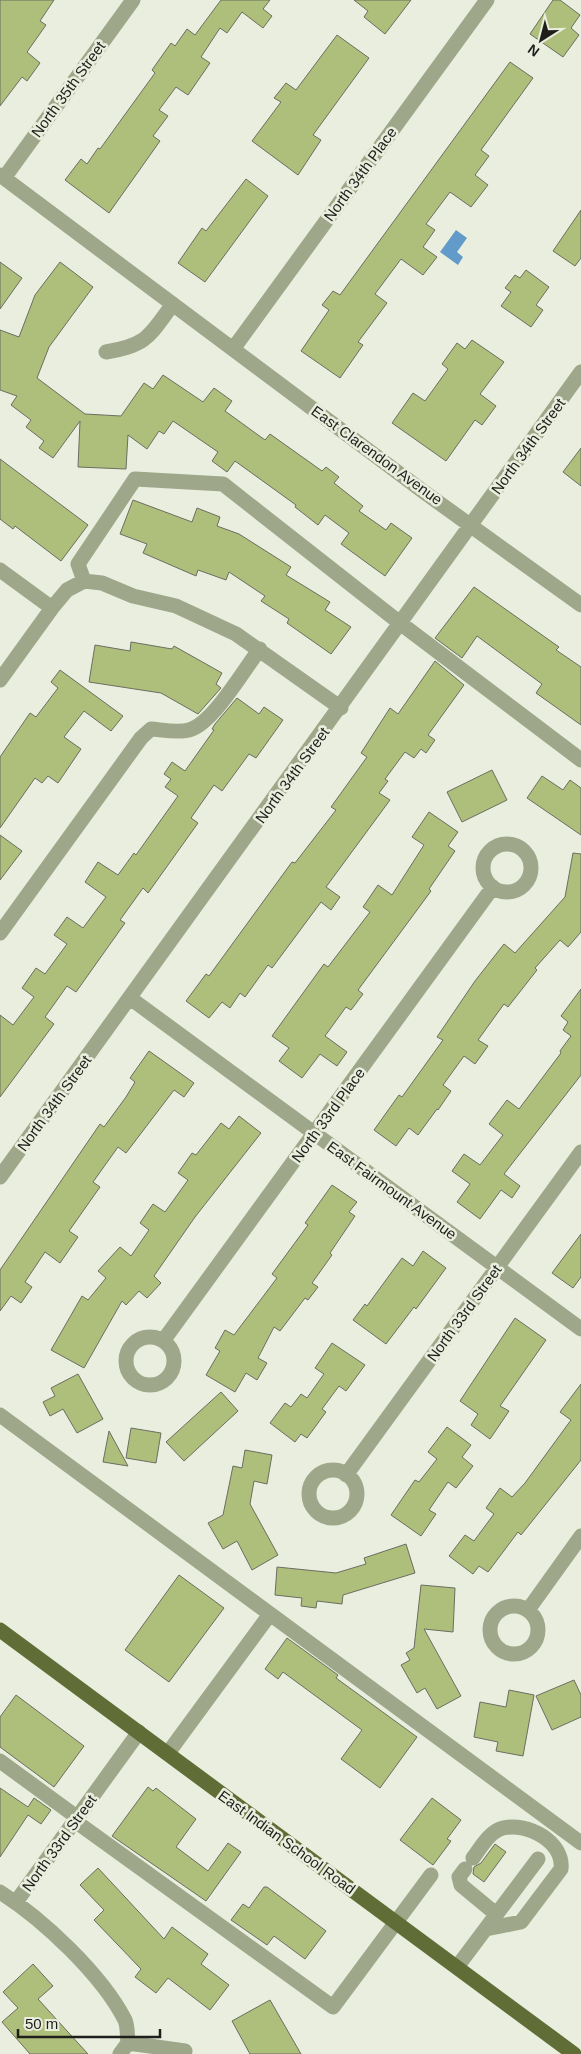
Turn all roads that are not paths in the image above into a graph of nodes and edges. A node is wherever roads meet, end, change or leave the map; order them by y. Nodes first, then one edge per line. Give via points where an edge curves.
1 (133, 0) edge
2 (487, 0) edge
3 (2, 177) edge
4 (173, 304) junction
5 (233, 349) junction
6 (106, 352) dead end
7 (581, 372) edge
8 (472, 524) junction
9 (0, 570) edge
10 (84, 580) junction
11 (581, 605) edge
12 (52, 608) junction
13 (400, 623) junction
14 (260, 649) junction
15 (0, 680) edge
16 (341, 708) junction
17 (581, 760) edge
18 (493, 887) dead end
19 (0, 933) edge
20 (130, 998) junction
21 (315, 1133) junction
22 (581, 1152) edge
23 (2, 1171) edge
24 (497, 1268) junction
25 (581, 1329) edge
26 (163, 1341) dead end
27 (0, 1415) edge
28 (346, 1475) dead end
29 (581, 1536) edge
30 (528, 1610) dead end
31 (270, 1614) junction
32 (0, 1630) edge
33 (139, 1732) junction
34 (168, 1753) junction
35 (0, 1761) edge
36 (76, 1819) junction
37 (581, 1843) edge
38 (538, 1859) dead end
39 (431, 1875) dead end
40 (0, 1892) edge
41 (16, 1902) junction
42 (496, 1914) junction
43 (396, 1923) junction
44 (486, 1929) junction
45 (457, 1967) junction
46 (124, 2048) edge
47 (185, 2051) dead end
48 (574, 2054) edge

1 - 3 street, North 35th Street
2 - 5 street, North 34th Place
3 - 4 street, East Clarendon Avenue
4 - 5 street, East Clarendon Avenue
4 - 6 street via 146,339 131,348
5 - 8 street, East Clarendon Avenue
7 - 8 street, North 34th Street
8 - 11 street, East Clarendon Avenue
8 - 13 street, North 34th Street
9 - 12 street
10 - 12 street via 67,590
10 - 13 street via 78,564 135,479 223,484
10 - 14 street via 176,606
12 - 15 street
13 - 16 street, North 34th Street
13 - 17 street
14 - 16 street
14 - 19 street via 209,718 196,728 187,731 151,729 141,738
16 - 20 street, North 34th Street
18 - 21 street, North 33rd Place
20 - 21 street, East Fairmount Avenue
20 - 23 street, North 34th Street
21 - 24 street, East Fairmount Avenue
21 - 26 street, North 33rd Place
22 - 24 street, North 33rd Street
24 - 25 street, East Fairmount Avenue
24 - 28 street, North 33rd Street
27 - 31 street
29 - 30 street
31 - 34 street
31 - 37 street
32 - 33 main road, East Indian School Road
33 - 34 main road, East Indian School Road
33 - 36 street, North 33rd Street
34 - 43 main road, East Indian School Road
35 - 36 street
36 - 41 street, North 33rd Street
36 - 43 street via 333,2007
38 - 42 street
39 - 43 street
40 - 41 street
41 - 46 street, North 33rd Street via 84,1964 108,1993 126,2022
42 - 44 street
42 - 44 street via 474,1898 461,1885 459,1878 486,1840 502,1828 520,1827 537,1833 554,1846 562,1860 561,1869 521,1922
43 - 45 main road, East Indian School Road
44 - 45 street
45 - 48 main road, East Indian School Road
46 - 47 street, North 33rd Street

